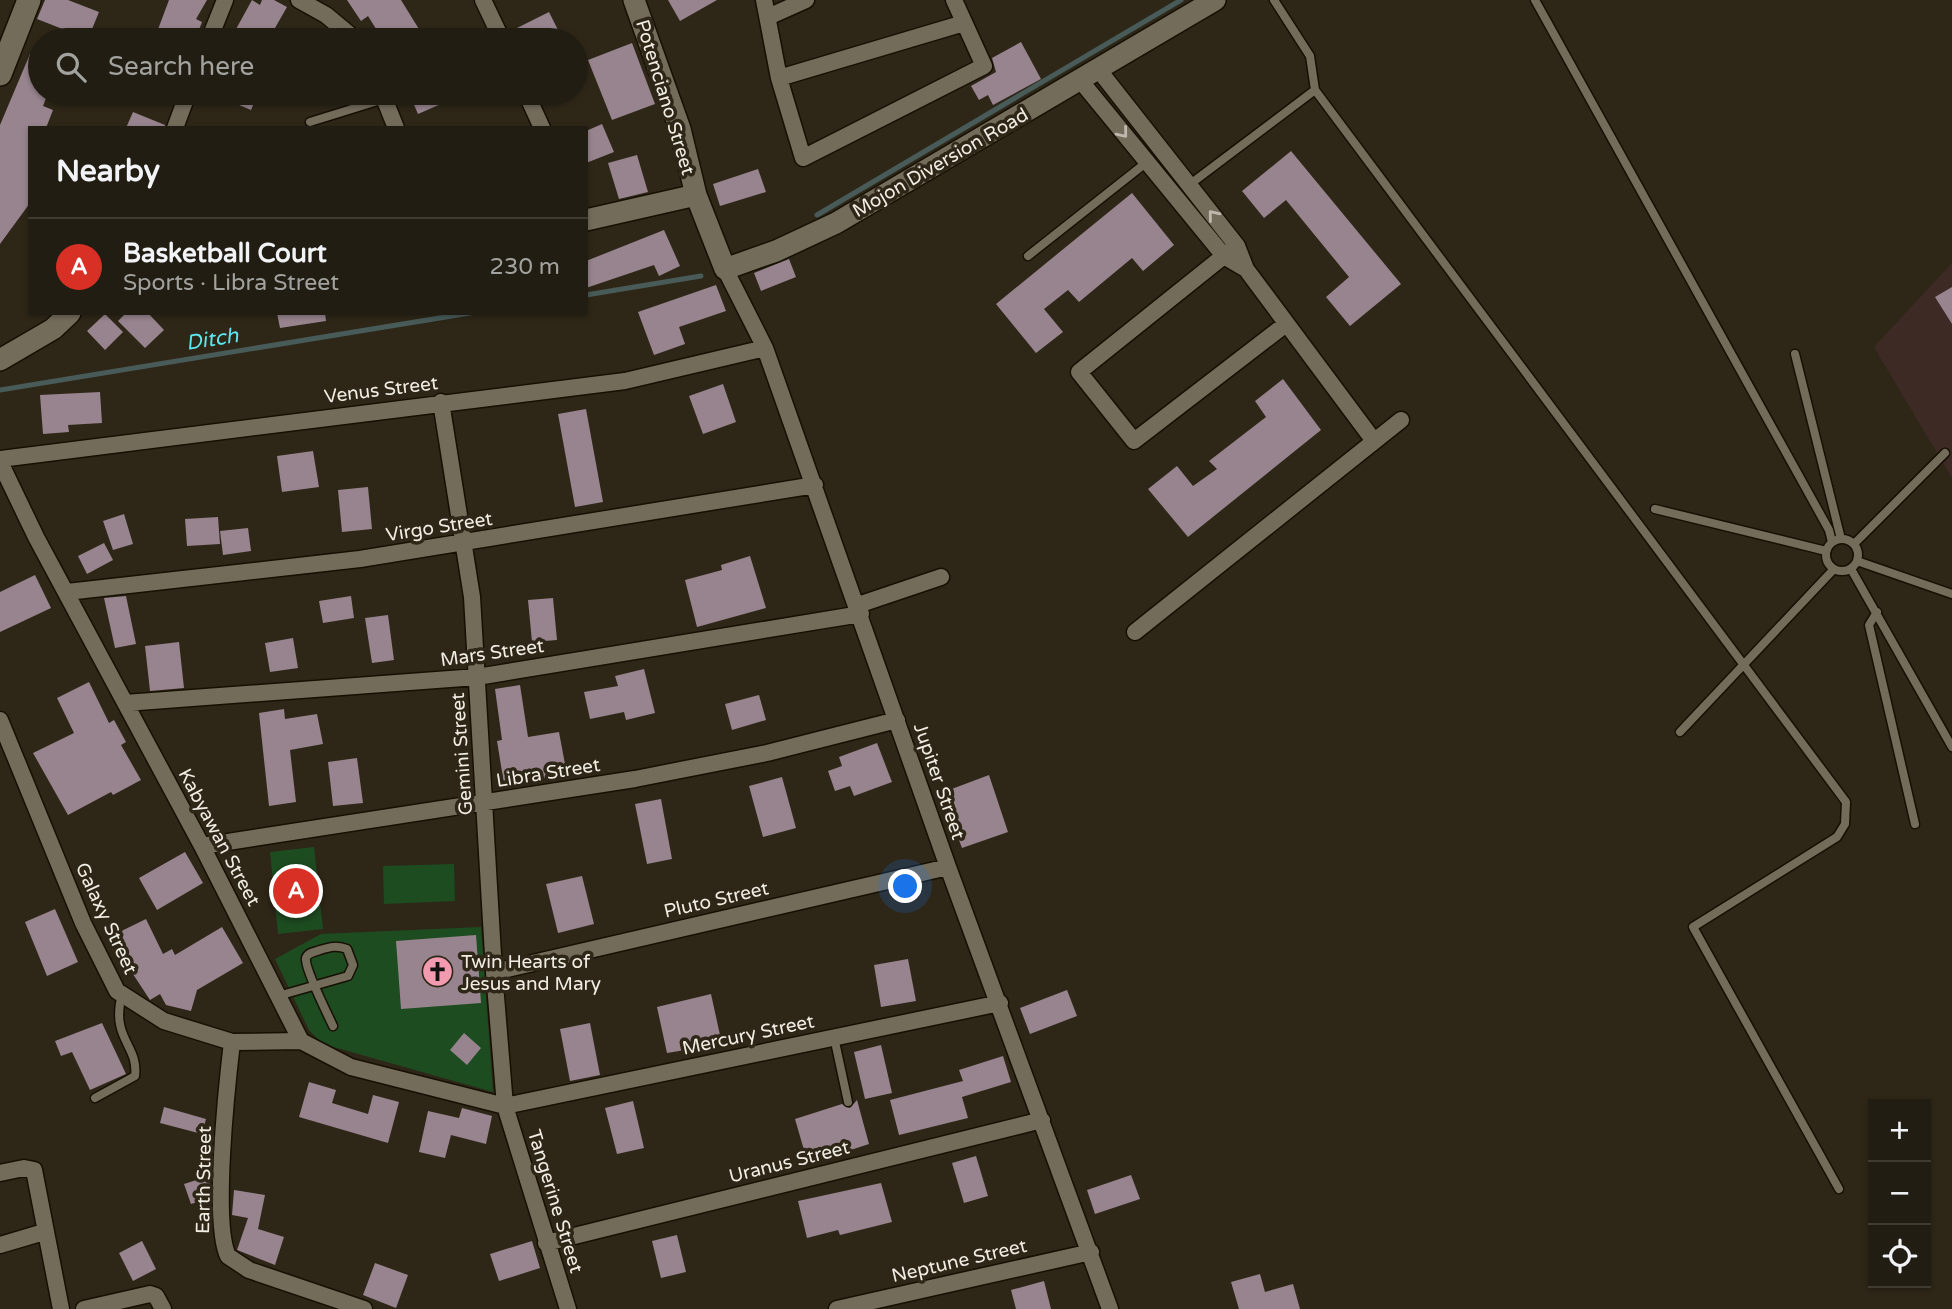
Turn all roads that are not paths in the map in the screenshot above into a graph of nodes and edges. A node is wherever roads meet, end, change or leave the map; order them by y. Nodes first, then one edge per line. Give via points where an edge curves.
1 (29, 0) edge
2 (225, 0) edge
3 (299, 0) edge
4 (483, 0) edge
5 (634, 0) edge
6 (764, 0) edge
7 (806, 0) edge
8 (954, 0) edge
9 (1215, 0) edge
10 (1274, 0) edge
11 (1535, 0) edge
12 (768, 17) junction
13 (964, 23) junction
14 (214, 28) edge
15 (342, 28) edge
16 (496, 28) edge
17 (0, 74) edge
18 (1089, 75) junction
19 (779, 78) junction
20 (1315, 90) junction
21 (183, 105) edge
22 (358, 105) edge
23 (387, 105) edge
24 (531, 105) edge
25 (310, 122) dead end
26 (175, 126) edge
27 (395, 126) edge
28 (541, 126) edge
29 (1147, 162) junction
30 (1189, 185) junction
31 (696, 195) junction
32 (588, 220) edge
33 (1237, 246) junction
34 (1028, 256) dead end
35 (1224, 256) junction
36 (725, 269) junction
37 (1246, 269) junction
38 (68, 315) edge
39 (1286, 324) junction
40 (765, 348) junction
41 (1796, 354) dead end
42 (0, 360) edge
43 (441, 402) junction
44 (1401, 420) dead end
45 (1374, 441) junction
46 (1945, 453) dead end
47 (0, 460) edge
48 (815, 485) junction
49 (1655, 509) dead end
50 (1837, 540) junction
51 (463, 544) junction
52 (1854, 544) junction
53 (1826, 551) junction
54 (1857, 561) junction
55 (1834, 569) junction
56 (1851, 569) junction
57 (941, 577) dead end
58 (68, 593) junction
59 (1952, 594) edge
60 (859, 610) junction
61 (1877, 612) junction
62 (1135, 632) dead end
63 (1744, 665) junction
64 (477, 677) junction
65 (125, 703) junction
66 (897, 720) junction
67 (0, 723) edge
68 (1680, 732) dead end
69 (1952, 747) edge
70 (485, 803) junction
71 (1915, 824) dead end
72 (202, 846) junction
73 (948, 867) junction
74 (494, 972) junction
75 (316, 986) junction
76 (122, 995) junction
77 (278, 996) junction
78 (1000, 1003) junction
79 (332, 1026) dead end
80 (834, 1037) junction
81 (301, 1041) junction
82 (232, 1042) junction
83 (95, 1098) dead end
84 (848, 1102) dead end
85 (505, 1106) junction
86 (1042, 1120) junction
87 (0, 1173) edge
88 (1839, 1189) dead end
89 (44, 1232) junction
90 (546, 1243) junction
91 (0, 1245) edge
92 (1091, 1252) junction
93 (61, 1309) edge
94 (84, 1309) edge
95 (163, 1309) edge
96 (364, 1309) edge
97 (568, 1309) edge
98 (837, 1309) edge
99 (1110, 1309) edge

1 - 17 main road
2 - 14 street
3 - 15 street
4 - 16 street
5 - 31 street, Potenciano Street via 680,129
6 - 12 street
7 - 12 street
8 - 13 street
9 - 18 street, Mojon Diversion Road
10 - 20 lane via 1310,56
11 - 50 lane
12 - 19 street
13 - 19 street
13 - 19 street via 984,66 803,158
18 -> 29 street
18 - 30 street
18 - 36 street, Mojon Diversion Road via 836,223
20 - 30 lane
20 - 63 lane
21 - 26 street
22 - 25 lane
23 - 27 street
24 - 28 street
29 - 34 lane
29 - 35 street
33 -> 30 street
31 - 32 street
31 - 36 street
33 - 35 street
33 - 37 street
35 - 37 street
35 - 39 street via 1079,372 1135,441
36 - 40 street, Jupiter Street
37 - 39 street
38 - 42 street
39 - 45 street
40 - 43 street, Venus Street via 625,381
40 - 48 street, Jupiter Street
41 - 50 lane
43 - 47 street, Venus Street
43 - 51 street, Gemini Street
44 - 45 street
45 - 62 street
46 - 52 lane
47 - 58 street, Kabyawan Street
48 - 51 street, Virgo Street
48 - 60 street, Jupiter Street
49 - 53 lane
50 - 52 lane
50 - 53 lane
51 - 58 street, Virgo Street
51 - 64 street, Gemini Street
52 - 54 lane
53 - 55 lane
54 - 56 lane
54 - 59 lane
55 - 56 lane
55 - 63 lane
56 - 61 lane
57 - 60 street, Mars Street
58 - 65 street, Kabyawan Street
60 - 64 street, Mars Street
60 - 66 street, Jupiter Street
61 - 69 lane
61 - 71 lane via 1869,625
63 - 68 lane
63 - 88 lane via 1846,802 1847,812 1837,837 1693,927
64 - 65 street, Mars Street
64 - 70 street, Gemini Street
65 - 72 street, Kabyawan Street
66 - 70 street, Libra Street via 767,753
66 - 73 street, Jupiter Street
67 - 76 street, Galaxy Street via 83,923
70 - 72 street, Libra Street
70 - 74 street, Gemini Street
72 - 77 street, Kabyawan Street
73 - 74 street, Pluto Street
73 - 78 street, Jupiter Street
74 - 85 street, Gemini Street
75 - 75 lane via 306,964 309,953 332,946 347,949 353,965 348,976
75 - 77 lane
75 - 79 lane
76 - 82 street, Galaxy Street via 164,1021
76 - 83 lane via 118,1028 136,1068 135,1076
77 - 81 street, Kabyawan Street
78 - 80 street, Mercury Street
78 - 86 street, Jupiter Street
80 - 84 lane
80 - 85 street, Mercury Street
81 - 82 street, Galaxy Street
81 - 85 street via 351,1067
82 - 96 street, Earth Street via 225,1109 222,1235 228,1256 249,1270
85 - 90 street, Tangerine Street
86 - 90 street, Uranus Street
86 - 92 street, Jupiter Street
87 - 89 street via 34,1170
89 - 91 street
89 - 93 street
90 - 97 street, Tangerine Street
92 - 98 street, Neptune Street
92 - 99 street, Jupiter Street
94 - 95 street via 146,1294 156,1296

